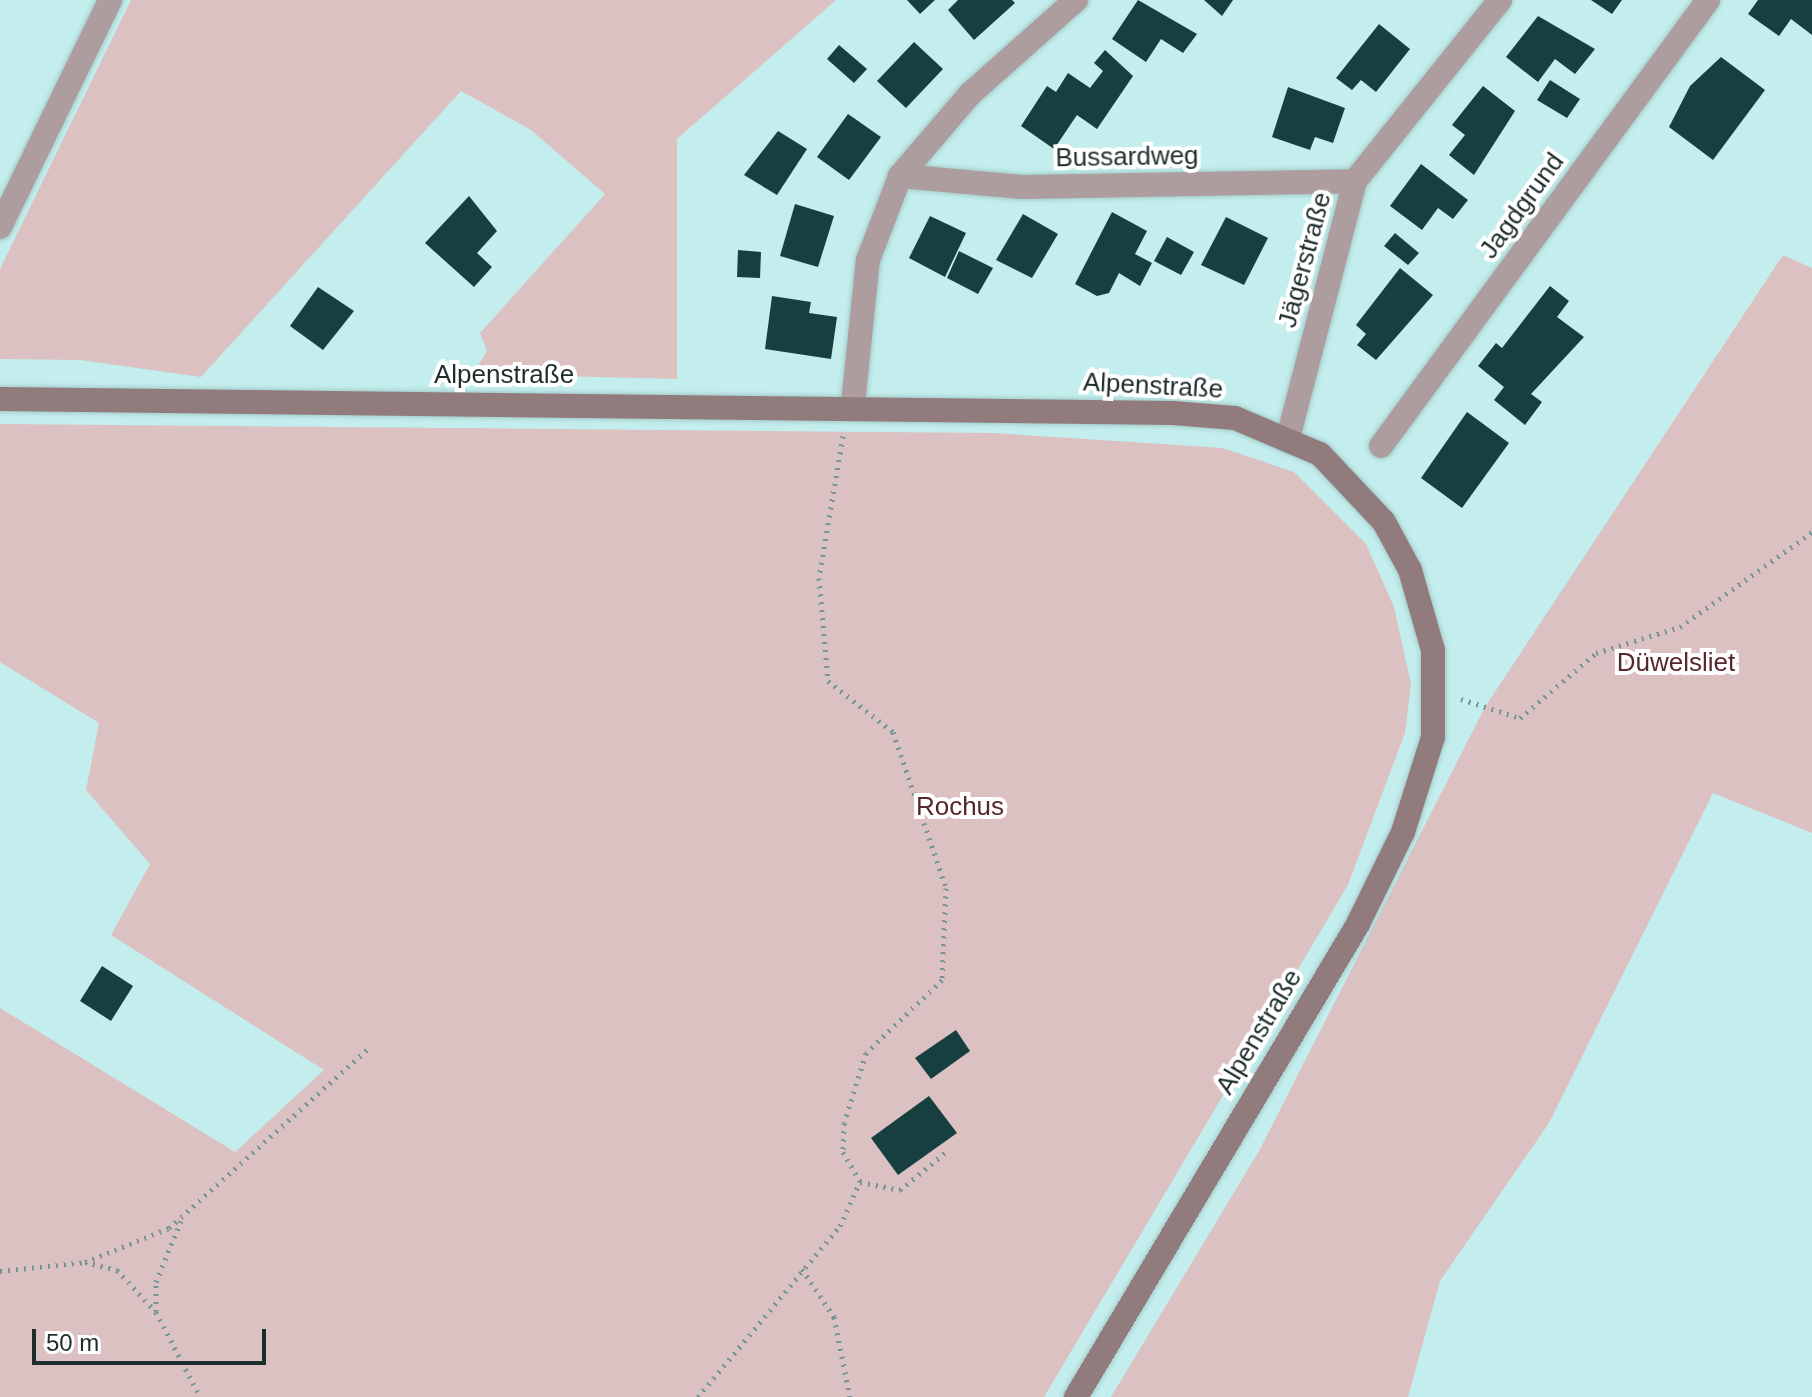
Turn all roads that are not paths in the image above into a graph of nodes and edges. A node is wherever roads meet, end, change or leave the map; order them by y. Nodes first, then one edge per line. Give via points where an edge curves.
1 (110, 0) edge
2 (1076, 0) edge
3 (1500, 0) edge
4 (1708, 0) edge
5 (900, 176) junction
6 (1355, 181) junction
7 (0, 227) edge
8 (0, 399) edge
9 (853, 404) junction
10 (1288, 438) junction
11 (1381, 446) dead end
12 (1076, 1397) edge

1 - 7 street
2 - 5 street via 970,94
3 - 6 street, Jägerstraße
4 - 11 street, Jagdgrund
5 - 6 street, Bussardweg via 1022,187
5 - 9 street via 868,260
6 - 10 street, Jägerstraße
8 - 9 street, Alpenstraße
9 - 10 street, Alpenstraße via 1173,413 1235,418
10 - 12 street, Alpenstraße via 1320,454 1354,486 1410,570 1433,650 1433,737 1403,832 1358,924

